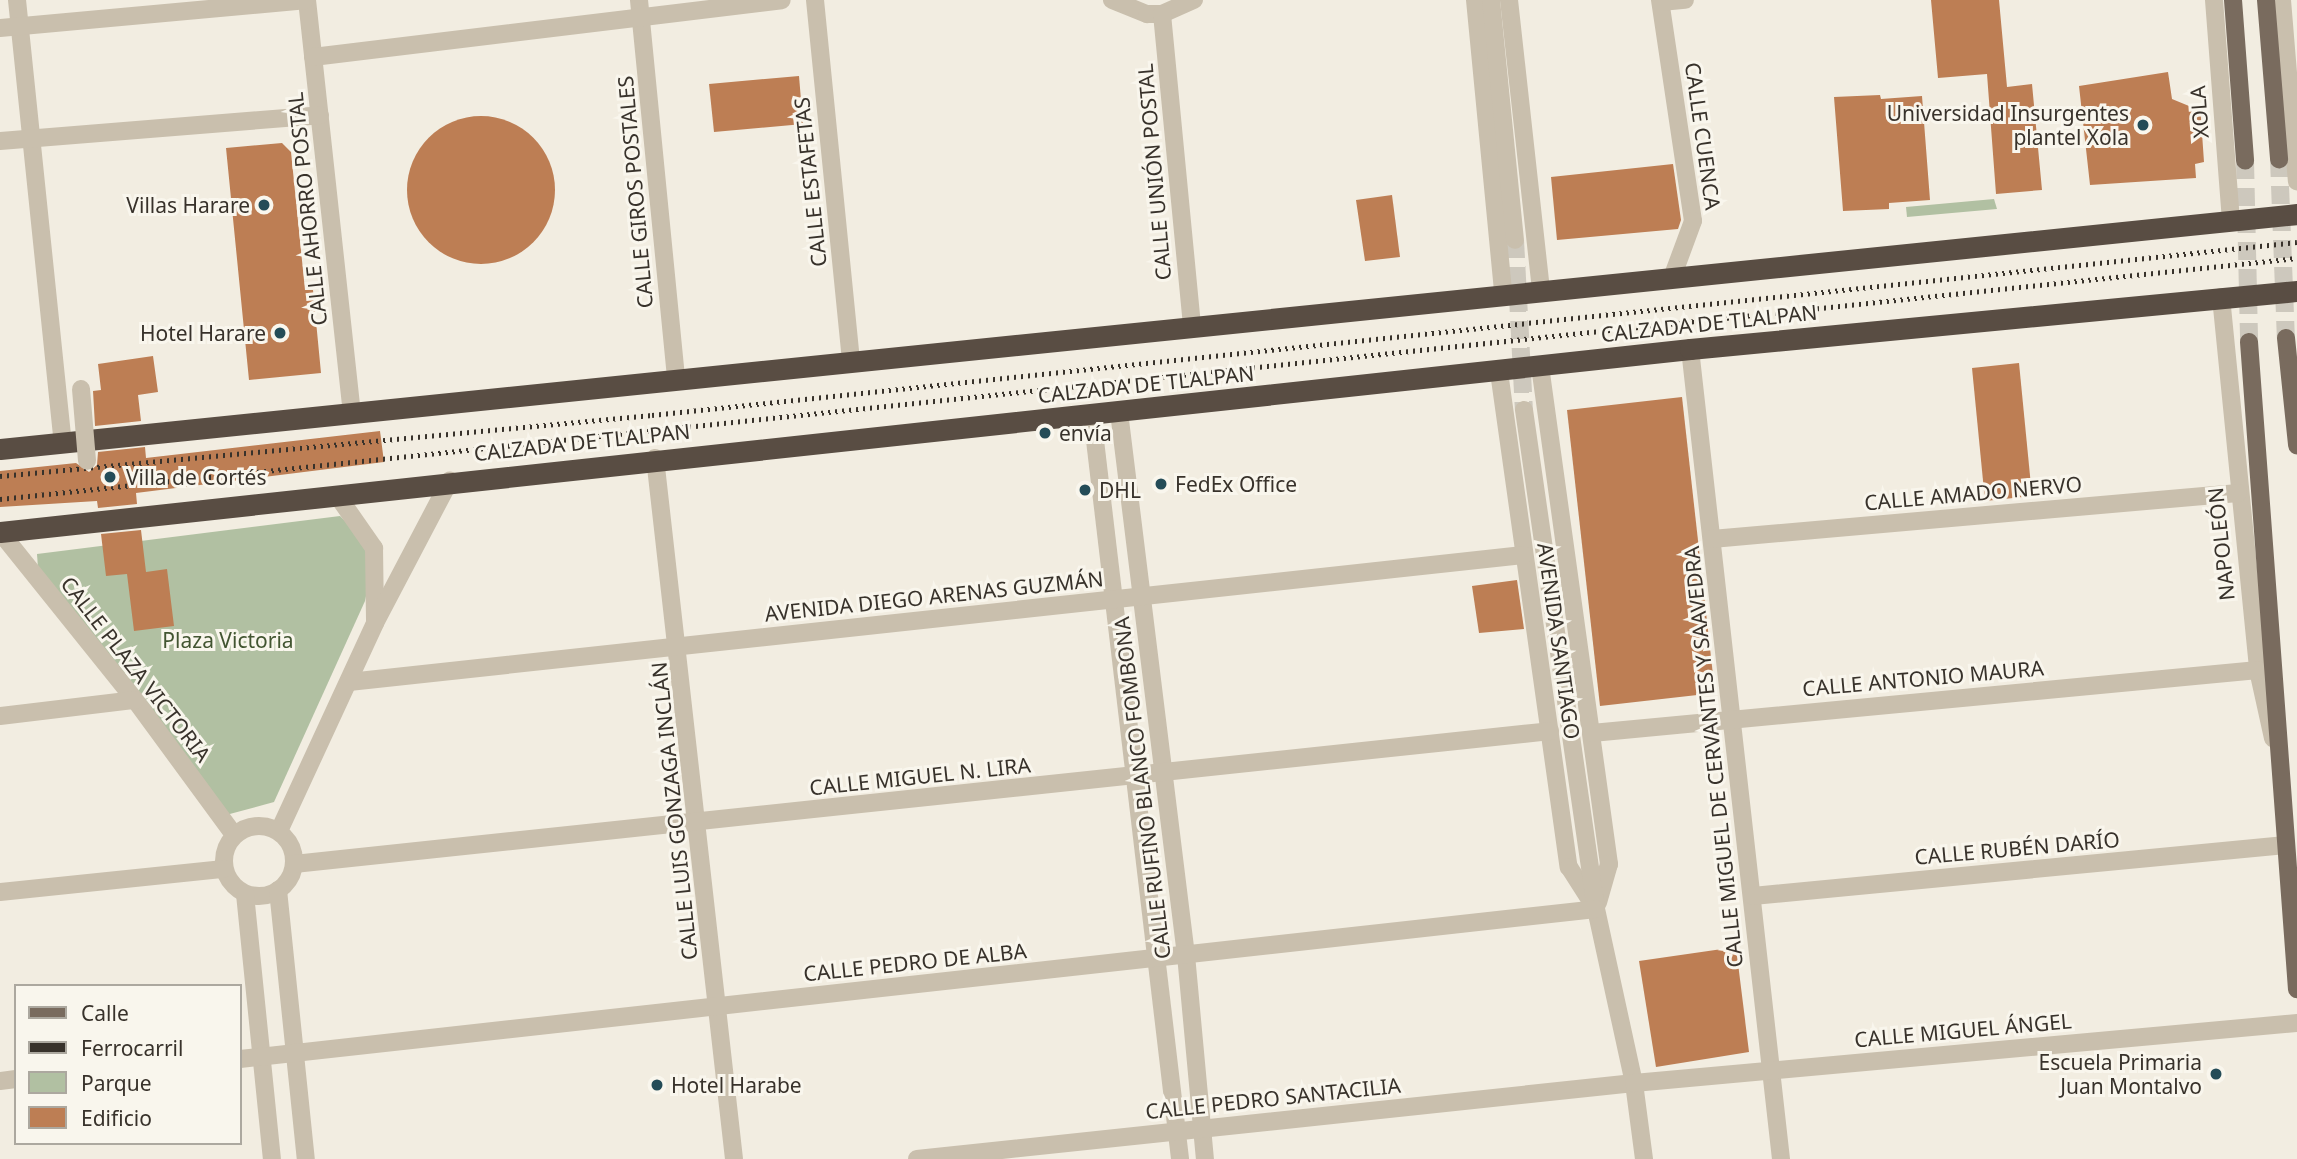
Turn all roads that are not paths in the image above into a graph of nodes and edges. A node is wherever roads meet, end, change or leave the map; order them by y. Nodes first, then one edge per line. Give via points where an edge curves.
1 (17, 0) edge
2 (305, 0) edge
3 (782, 0) edge
4 (815, 0) edge
5 (1112, 0) edge
6 (1194, 0) edge
7 (1475, 0) edge
8 (1491, 0) edge
9 (1509, 0) edge
10 (1685, 0) edge
11 (2214, 0) edge
12 (2233, 0) edge
13 (2266, 0) edge
14 (2282, 0) edge
15 (1661, 1) edge
16 (640, 8) edge
17 (1162, 14) junction
18 (20, 27) junction
19 (0, 28) edge
20 (313, 57) junction
21 (2294, 92) edge
22 (320, 115) junction
23 (29, 140) junction
24 (0, 141) edge
25 (2279, 159) tunnel mouth
26 (2245, 161) tunnel mouth
27 (2297, 181) edge
28 (2297, 214) edge
29 (2231, 220) junction
30 (1516, 240) tunnel mouth
31 (1674, 275) junction
32 (1541, 289) junction
33 (2297, 291) edge
34 (1503, 293) junction
35 (2221, 297) junction
36 (1192, 326) junction
37 (2286, 338) tunnel mouth
38 (2249, 342) tunnel mouth
39 (1690, 349) junction
40 (851, 360) junction
41 (1540, 366) junction
42 (1499, 372) junction
43 (676, 379) junction
44 (81, 389) dead end
45 (1524, 410) tunnel mouth
46 (1119, 412) junction
47 (352, 414) junction
48 (1092, 415) junction
49 (63, 442) junction
50 (2297, 445) edge
51 (0, 449) edge
52 (655, 458) junction
53 (87, 461) dead end
54 (450, 480) junction
55 (2238, 493) junction
56 (337, 495) junction
57 (0, 532) edge
58 (1712, 539) junction
59 (1524, 555) junction
60 (1142, 597) junction
61 (1114, 600) junction
62 (375, 623) junction
63 (678, 646) junction
64 (2258, 670) junction
65 (349, 682) junction
66 (135, 700) junction
67 (0, 716) edge
68 (1734, 719) junction
69 (1549, 731) junction
70 (1592, 733) junction
71 (1162, 775) junction
72 (1136, 777) junction
73 (2283, 785) junction
74 (696, 822) junction
75 (279, 831) junction
76 (234, 835) junction
77 (2286, 845) junction
78 (294, 864) junction
79 (224, 869) junction
80 (278, 890) junction
81 (0, 892) edge
82 (245, 894) junction
83 (1753, 896) junction
84 (1596, 909) junction
85 (1186, 955) junction
86 (1156, 959) junction
87 (2297, 989) edge
88 (718, 1006) junction
89 (2297, 1023) edge
90 (295, 1053) junction
91 (262, 1057) junction
92 (242, 1059) edge
93 (1771, 1071) junction
94 (1634, 1083) junction
95 (1201, 1128) junction
96 (1176, 1130) junction
97 (272, 1159) edge
98 (306, 1159) edge
99 (734, 1159) edge
100 (917, 1159) edge
101 (1180, 1159) edge
102 (1205, 1159) edge
103 (1644, 1159) edge
104 (1781, 1159) edge

1 - 18 street
2 - 18 street
2 - 20 street, CALLE AHORRO POSTAL
3 - 16 street
4 - 40 street, CALLE ESTAFETAS
5 - 17 street via 1147,14
6 - 17 street
7 - 34 street
8 - 30 street
9 - 32 street
10 - 15 street
11 - 29 street, XOLA
12 - 26 main road, XOLA
13 - 25 main road
14 - 21 street
15 - 31 street, CALLE CUENCA via 1693,221
16 - 20 street
16 - 43 street, CALLE GIROS POSTALES
17 - 36 street, CALLE UNIÓN POSTAL
18 - 19 street
18 - 23 street
20 - 22 street, CALLE AHORRO POSTAL
21 - 27 street
22 - 23 street
22 - 47 street, CALLE AHORRO POSTAL
23 - 24 street
23 - 49 street
28 - 29 highway
29 - 31 highway
31 - 32 highway
32 - 34 highway
33 - 35 highway, CALZADA DE TLALPAN
34 - 36 highway
35 - 39 highway, CALZADA DE TLALPAN
35 - 55 street, NAPOLEÓN
36 - 40 highway
37 - 50 main road
38 - 73 main road, NAPOLEÓN
39 - 41 highway, CALZADA DE TLALPAN
39 - 58 street, CALLE MIGUEL DE CERVANTES Y SAAVEDRA
40 - 43 highway
41 - 42 highway, CALZADA DE TLALPAN
41 - 70 street, AVENIDA SANTIAGO
42 - 46 highway, CALZADA DE TLALPAN
42 - 59 street, AVENIDA SANTIAGO
43 - 47 highway
44 - 53 street, bridge
45 - 84 street, AVENIDA SANTIAGO
46 - 48 highway, CALZADA DE TLALPAN
46 - 60 street, CALLE RUFINO BLANCO FOMBONA
47 - 49 highway
48 - 52 highway, CALZADA DE TLALPAN
48 - 61 street, CALLE RUFINO BLANCO FOMBONA
49 - 51 highway
52 - 54 highway, CALZADA DE TLALPAN
52 - 63 street, CALLE LUIS GONZAGA INCLÁN
54 - 56 highway, CALZADA DE TLALPAN
54 - 62 street
55 - 58 street, CALLE AMADO NERVO
55 - 64 street, NAPOLEÓN
56 - 57 highway, CALZADA DE TLALPAN
56 - 62 street via 374,548
57 - 66 street, CALLE PLAZA VICTORIA
58 - 68 street, CALLE MIGUEL DE CERVANTES Y SAAVEDRA
59 - 60 street, AVENIDA DIEGO ARENAS GUZMÁN
59 - 69 street, AVENIDA SANTIAGO
60 - 61 street, AVENIDA DIEGO ARENAS GUZMÁN
60 - 71 street, CALLE RUFINO BLANCO FOMBONA
61 - 63 street, AVENIDA DIEGO ARENAS GUZMÁN
61 - 72 street, CALLE RUFINO BLANCO FOMBONA
62 - 65 street
63 - 65 street, AVENIDA DIEGO ARENAS GUZMÁN
63 - 74 street, CALLE LUIS GONZAGA INCLÁN
64 - 68 street, CALLE ANTONIO MAURA
64 - 73 street, NAPOLEÓN
65 - 75 street
66 - 67 street
66 - 76 street, CALLE PLAZA VICTORIA
68 - 70 street, CALLE ANTONIO MAURA
68 - 83 street, CALLE MIGUEL DE CERVANTES Y SAAVEDRA
69 - 71 street, CALLE MIGUEL N. LIRA
69 - 84 street, AVENIDA SANTIAGO via 1569,867
70 - 84 street, AVENIDA SANTIAGO via 1609,864
71 - 72 street, CALLE MIGUEL N. LIRA
71 - 85 street, CALLE RUFINO BLANCO FOMBONA
72 - 74 street, CALLE MIGUEL N. LIRA
72 - 86 street, CALLE RUFINO BLANCO FOMBONA
73 - 77 main road, NAPOLEÓN
74 - 78 street, CALLE MIGUEL N. LIRA
74 - 88 street, CALLE LUIS GONZAGA INCLÁN
75 - 76 street via 256,825
75 - 78 street via 291,845
76 - 79 street via 225,850
77 - 83 street, CALLE RUBÉN DARÍO
77 - 87 main road, NAPOLEÓN
78 - 80 street
79 - 81 street
79 - 82 street via 232,884
80 - 82 street via 268,895
80 - 90 street
82 - 91 street
83 - 93 street, CALLE MIGUEL DE CERVANTES Y SAAVEDRA
84 - 85 street, CALLE PEDRO DE ALBA
84 - 94 street, AVENIDA SANTIAGO
85 - 86 street, CALLE PEDRO DE ALBA
85 - 95 street, CALLE RUFINO BLANCO FOMBONA
86 - 88 street, CALLE PEDRO DE ALBA
86 - 96 street, CALLE RUFINO BLANCO FOMBONA
88 - 90 street, CALLE PEDRO DE ALBA
88 - 99 street, CALLE LUIS GONZAGA INCLÁN
89 - 93 street, CALLE MIGUEL ÁNGEL
90 - 91 street, CALLE PEDRO DE ALBA
90 - 98 street
91 - 92 street, CALLE PEDRO DE ALBA
91 - 97 street
93 - 94 street, CALLE MIGUEL ÁNGEL
93 - 104 street, CALLE MIGUEL DE CERVANTES Y SAAVEDRA
94 - 95 street, CALLE PEDRO SANTACILIA
94 - 103 street, AVENIDA SANTIAGO
95 - 96 street, CALLE PEDRO SANTACILIA
95 - 102 street, CALLE RUFINO BLANCO FOMBONA
96 - 100 street, CALLE PEDRO SANTACILIA
96 - 101 street, CALLE RUFINO BLANCO FOMBONA

